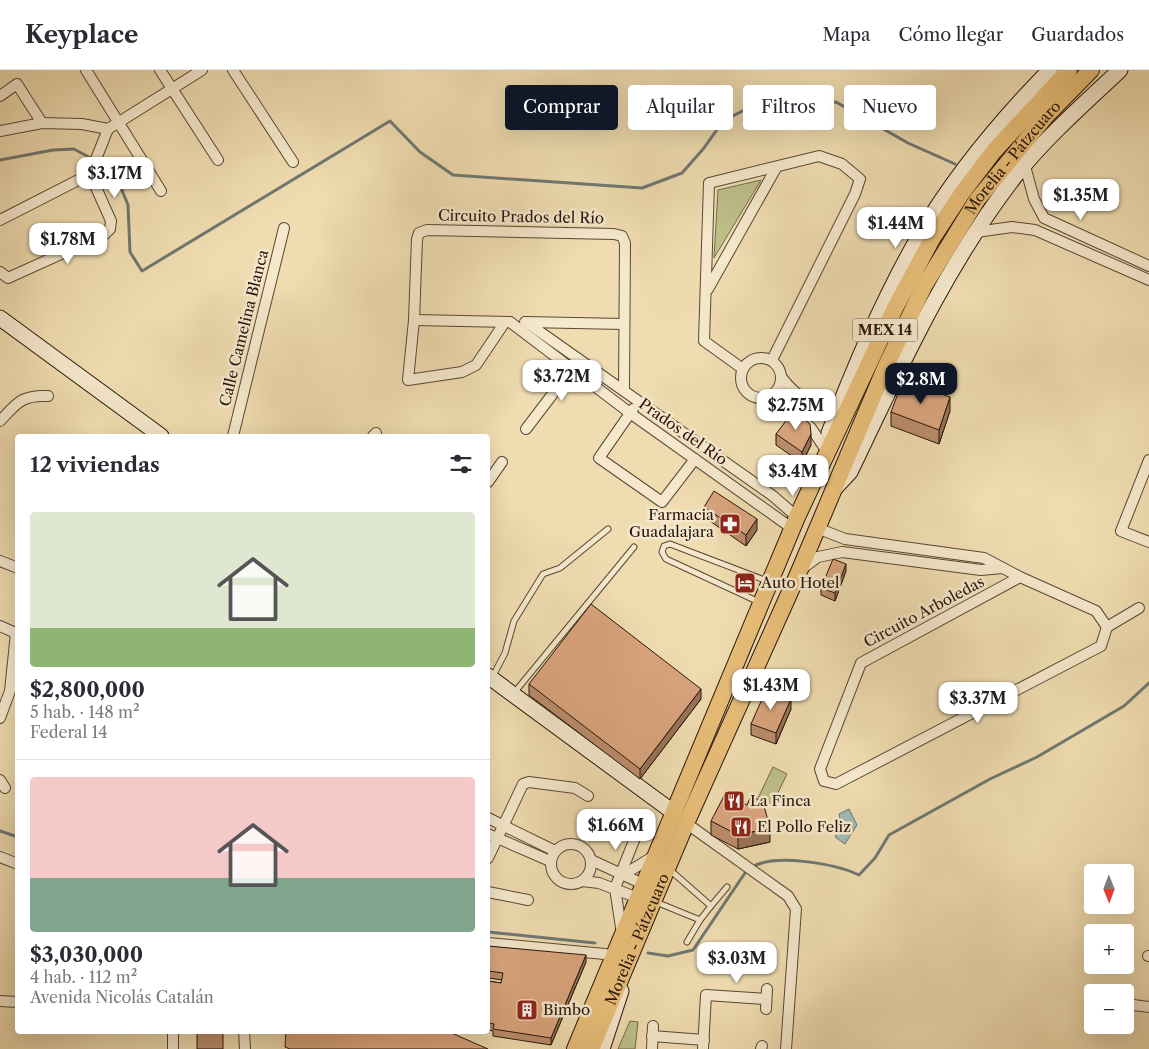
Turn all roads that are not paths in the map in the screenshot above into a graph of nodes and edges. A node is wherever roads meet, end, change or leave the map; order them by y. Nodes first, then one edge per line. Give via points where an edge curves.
1 (86, 70) edge
2 (160, 70) edge
3 (202, 70) edge
4 (233, 70) edge
5 (1050, 70) edge
6 (1069, 70) edge
7 (1091, 70) edge
8 (1120, 70) edge
9 (172, 88) junction
10 (0, 96) edge
11 (120, 122) junction
12 (42, 123) junction
13 (108, 129) junction
14 (0, 131) edge
15 (218, 160) dead end
16 (294, 162) dead end
17 (1025, 166) junction
18 (776, 168) junction
19 (92, 170) junction
20 (161, 191) dead end
21 (0, 220) edge
22 (284, 228) dead end
23 (976, 232) junction
24 (1122, 253) junction
25 (1116, 265) junction
26 (1149, 266) edge
27 (0, 272) edge
28 (1149, 280) edge
29 (707, 291) junction
30 (0, 318) edge
31 (414, 320) junction
32 (508, 322) junction
33 (526, 322) junction
34 (624, 324) junction
35 (578, 360) junction
36 (772, 360) junction
37 (571, 369) junction
38 (743, 369) junction
39 (782, 378) junction
40 (624, 390) junction
41 (48, 396) dead end
42 (771, 396) junction
43 (842, 399) junction
44 (638, 402) junction
45 (630, 414) junction
46 (0, 421) edge
47 (526, 429) dead end
48 (159, 434) edge
49 (233, 434) edge
50 (824, 446) junction
51 (695, 459) junction
52 (1149, 460) edge
53 (502, 462) dead end
54 (817, 472) junction
55 (490, 479) edge
56 (833, 490) junction
57 (795, 523) junction
58 (817, 528) junction
59 (608, 529) dead end
60 (859, 541) junction
61 (1149, 542) edge
62 (634, 547) dead end
63 (857, 554) junction
64 (0, 561) edge
65 (15, 567) edge
66 (1002, 568) junction
67 (798, 574) junction
68 (1020, 577) junction
69 (770, 582) junction
70 (761, 603) junction
71 (1139, 608) dead end
72 (0, 626) edge
73 (1107, 626) junction
74 (15, 633) edge
75 (15, 655) edge
76 (490, 676) edge
77 (490, 678) edge
78 (513, 694) junction
79 (0, 718) edge
80 (588, 796) dead end
81 (673, 812) junction
82 (490, 819) edge
83 (641, 823) dead end
84 (686, 823) junction
85 (501, 826) junction
86 (492, 836) edge
87 (553, 856) junction
88 (654, 856) junction
89 (0, 858) edge
90 (591, 860) junction
91 (15, 863) edge
92 (667, 868) junction
93 (622, 875) junction
94 (582, 881) junction
95 (728, 887) dead end
96 (615, 888) junction
97 (490, 892) edge
98 (645, 894) junction
99 (528, 900) dead end
100 (711, 906) junction
101 (700, 920) junction
102 (622, 937) junction
103 (687, 942) dead end
104 (490, 943) edge
105 (620, 962) junction
106 (766, 999) dead end
107 (0, 1001) edge
108 (15, 1002) edge
109 (1134, 1004) edge
110 (1149, 1007) edge
111 (173, 1034) edge
112 (244, 1034) edge
113 (703, 1045) edge
114 (173, 1049) edge
115 (245, 1049) edge
116 (575, 1049) edge
117 (591, 1049) edge
118 (602, 1049) edge
119 (652, 1049) edge
120 (786, 1049) edge

1 - 11 street
2 - 9 street
3 - 9 street
4 - 16 street
5 - 43 street via 1016,106 949,190 921,233 890,290
6 - 54 main road, MEX 14 via 994,151 962,192 895,308
7 - 56 main road, Morelia - Pátzcuaro / MEX 14 via 1046,116 977,200 924,286
8 - 17 street
9 - 11 street
9 - 15 street
10 - 12 street via 17,84
11 - 13 street
11 - 20 street
12 - 13 street via 82,124
12 - 14 street
13 - 19 street
17 - 23 street
17 - 24 street via 1034,199 1044,218
18 - 29 street
18 - 29 street via 709,183
18 - 36 street via 819,156 842,164 860,179
19 - 21 street
19 - 27 street via 111,221 110,229 8,278
22 - 49 street, Calle Camelina Blanca
23 - 25 street via 1012,227 1035,230
23 - 56 street via 923,320 850,472
24 - 25 street
24 - 26 street
25 - 28 street
29 - 38 street via 704,341
30 - 48 street
31 - 32 street
31 - 32 street, Circuito Prados del Río via 408,380 462,372 476,365
31 - 34 street, Circuito Prados del Río via 417,240 419,232 427,230 622,236 625,244
32 - 33 street
32 - 37 street, Prados del Río
33 - 34 street
33 - 35 street
34 - 40 street, Circuito Prados del Río
35 - 37 street
35 - 40 street
36 - 38 street via 759,357
36 - 39 street via 778,365
37 - 45 street, Prados del Río
37 - 47 street
38 - 42 street via 741,381 747,393 759,398
39 - 42 street via 781,385
39 - 43 street via 809,402 832,403
40 - 44 street
41 - 46 street via 31,395 18,402
42 - 50 street via 811,428
43 - 50 street
44 - 45 street
44 - 57 street via 773,496
45 - 51 street, Prados del Río
45 - 51 street via 599,458 654,497 662,502
50 - 54 street
51 - 57 street, Prados del Río
52 - 61 street via 1121,530
53 - 55 street
54 - 57 main road, MEX 14
56 - 58 main road, Morelia - Pátzcuaro / MEX 14
57 - 69 main road, MEX 14
58 - 60 street, Circuito Arboledas
58 - 67 main road, Morelia - Pátzcuaro / MEX 14
59 - 76 lane via 560,568 543,574 514,621 505,653
60 - 63 street
60 - 66 street, Circuito Arboledas via 984,558
62 - 78 lane
63 - 66 street, Circuito Arboledas via 981,570
63 - 67 street, Circuito Arboledas via 830,553 818,557
64 - 65 street
66 - 68 street, Circuito Arboledas
67 - 84 main road, Morelia - Pátzcuaro / MEX 14
68 - 73 street, Circuito Arboledas via 1096,611
68 - 73 street, Circuito Arboledas via 861,663 820,769 824,781 836,784 1102,646
69 - 70 main road, MEX 14
69 - 70 lane via 670,544 664,546 662,552 666,559
70 - 81 main road, MEX 14
71 - 73 street
72 - 74 street
75 - 79 street via 13,676
77 - 78 street
78 - 81 street
80 - 85 street via 574,788 523,784
81 - 88 main road, MEX 14
82 - 85 street
83 - 93 street
84 - 92 main road, Morelia - Pátzcuaro / MEX 14
84 - 120 street via 794,903
85 - 86 street
85 - 87 street
86 - 87 street
87 - 90 street via 566,844 579,845
87 - 94 street via 551,867 557,879 570,884
88 - 93 street
88 - 98 main road, MEX 14
89 - 91 street
90 - 93 street
90 - 94 street via 590,872
92 - 98 main road, Morelia - Pátzcuaro / MEX 14
92 - 100 lane
93 - 96 street
93 - 98 street
94 - 96 street
95 - 100 lane
96 - 98 street
96 - 102 street
97 - 99 street
98 - 101 lane
98 - 102 main road, MEX 14
98 - 105 main road, Morelia - Pátzcuaro / MEX 14
100 - 101 lane
101 - 103 lane
102 - 105 main road, MEX 14
104 - 105 street
105 - 116 main road, MEX 14
105 - 117 main road, Morelia - Pátzcuaro
105 - 118 street via 619,1001
106 - 113 street via 706,995
107 - 108 street
109 - 110 street
111 - 114 street
112 - 115 street
113 - 119 street via 653,1031

